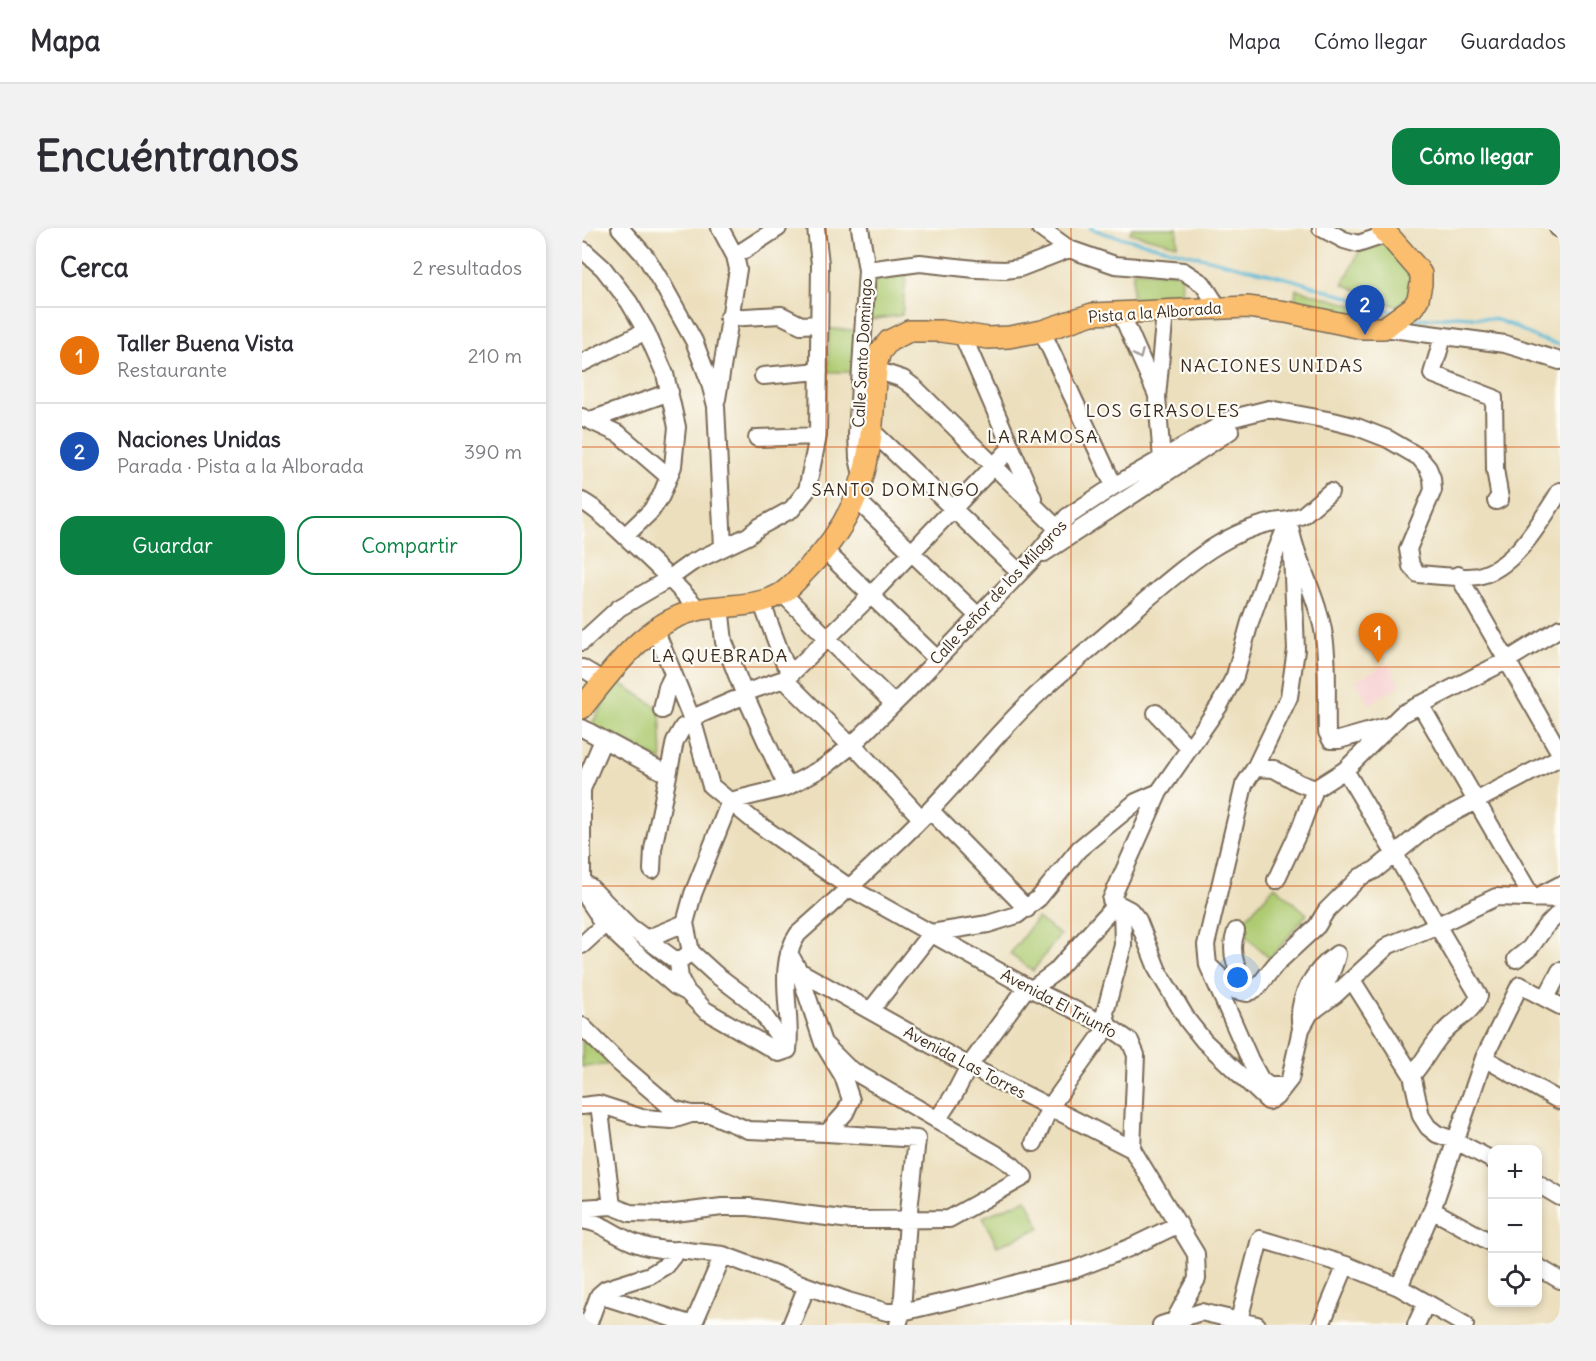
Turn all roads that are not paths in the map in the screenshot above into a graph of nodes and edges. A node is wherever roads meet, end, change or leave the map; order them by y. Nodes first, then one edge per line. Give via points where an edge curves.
1 (620, 228) edge
2 (720, 228) edge
3 (778, 228) edge
4 (816, 228) edge
5 (860, 228) edge
6 (1040, 228) edge
7 (1321, 228) edge
8 (1385, 231) edge
9 (1069, 249) junction
10 (583, 250) edge
11 (735, 256) junction
12 (867, 270) junction
13 (1218, 308) junction
14 (1165, 312) junction
15 (1121, 313) junction
16 (729, 318) junction
17 (1398, 318) junction
18 (819, 324) junction
19 (646, 331) junction
20 (1042, 331) junction
21 (962, 334) junction
22 (1443, 337) junction
23 (1560, 361) edge
24 (582, 363) edge
25 (819, 370) junction
26 (876, 370) junction
27 (763, 376) dead end
28 (670, 392) junction
29 (1157, 397) junction
30 (716, 406) junction
31 (586, 419) edge
32 (871, 430) junction
33 (1230, 431) dead end
34 (818, 436) junction
35 (757, 438) dead end
36 (1010, 449) junction
37 (1162, 459) junction
38 (994, 465) junction
39 (669, 477) junction
40 (863, 478) junction
41 (1114, 486) junction
42 (1560, 491) edge
43 (1330, 492) dead end
44 (856, 499) junction
45 (582, 501) edge
46 (1496, 501) dead end
47 (953, 508) junction
48 (1289, 520) junction
49 (1054, 525) junction
50 (625, 536) junction
51 (1292, 539) junction
52 (723, 547) junction
53 (825, 551) junction
54 (911, 552) junction
55 (1033, 559) junction
56 (1019, 572) junction
57 (1458, 576) junction
58 (670, 578) junction
59 (782, 593) junction
60 (871, 595) junction
61 (761, 601) junction
62 (720, 606) junction
63 (699, 610) junction
64 (977, 615) junction
65 (1560, 628) edge
66 (655, 629) junction
67 (829, 638) junction
68 (582, 642) edge
69 (937, 659) junction
70 (1506, 661) junction
71 (582, 668) edge
72 (673, 675) junction
73 (788, 676) junction
74 (604, 681) junction
75 (744, 693) junction
76 (894, 704) junction
77 (1420, 704) junction
78 (582, 708) edge
79 (662, 710) dead end
80 (1156, 713) dead end
81 (693, 720) junction
82 (1388, 726) junction
83 (582, 728) edge
84 (603, 740) junction
85 (851, 747) junction
86 (1189, 748) junction
87 (1560, 755) edge
88 (1255, 768) junction
89 (1345, 770) junction
90 (667, 774) junction
91 (787, 787) junction
92 (1315, 789) junction
93 (1159, 792) junction
94 (730, 801) junction
95 (1475, 801) junction
96 (925, 814) junction
97 (1395, 854) junction
98 (652, 870) dead end
99 (583, 880) edge
100 (1276, 880) dead end
101 (1560, 885) edge
102 (850, 888) junction
103 (1533, 899) junction
104 (1560, 899) edge
105 (1117, 903) junction
106 (582, 904) edge
107 (1027, 909) junction
108 (1560, 912) edge
109 (606, 923) junction
110 (685, 923) junction
111 (1436, 926) junction
112 (1236, 931) dead end
113 (931, 933) junction
114 (646, 939) junction
115 (582, 945) edge
116 (789, 953) junction
117 (684, 957) junction
118 (1516, 959) dead end
119 (1208, 965) junction
120 (800, 971) junction
121 (1560, 971) edge
122 (1352, 981) junction
123 (1029, 988) junction
124 (1252, 991) junction
125 (687, 992) junction
126 (1553, 1002) edge
127 (1316, 1009) junction
128 (871, 1010) junction
129 (582, 1026) edge
130 (1108, 1026) junction
131 (1302, 1029) junction
132 (823, 1043) junction
133 (788, 1050) junction
134 (1484, 1059) junction
135 (969, 1066) junction
136 (1412, 1075) junction
137 (1283, 1086) junction
138 (1560, 1101) edge
139 (599, 1104) junction
140 (582, 1106) edge
141 (1050, 1107) junction
142 (691, 1114) junction
143 (937, 1120) junction
144 (827, 1133) junction
145 (1454, 1140) junction
146 (1034, 1143) dead end
147 (1132, 1149) junction
148 (1488, 1158) edge
149 (1542, 1187) edge
150 (1560, 1197) edge
151 (612, 1206) junction
152 (582, 1208) edge
153 (1432, 1210) junction
154 (908, 1219) junction
155 (582, 1220) edge
156 (1179, 1224) junction
157 (1488, 1241) edge
158 (678, 1250) junction
159 (723, 1255) junction
160 (1346, 1265) junction
161 (1542, 1270) edge
162 (1560, 1280) edge
163 (807, 1286) junction
164 (1399, 1287) junction
165 (599, 1295) junction
166 (1426, 1303) junction
167 (900, 1318) edge
168 (1239, 1320) junction
169 (1167, 1323) edge
170 (588, 1325) edge
171 (693, 1325) edge
172 (791, 1325) edge
173 (1257, 1325) edge
174 (1321, 1325) edge
175 (1416, 1325) edge
176 (1464, 1325) edge

1 - 30 street via 646,257 694,341
2 - 11 street
3 - 11 street
4 - 18 street
5 - 12 street, Calle Santo Domingo
6 - 9 street
7 - 8 street via 1358,244
8 - 17 main road via 1421,274 1418,299
9 - 12 street via 1020,268 975,269 920,263
9 - 13 street via 1115,265 1183,271 1203,284
10 - 19 street via 603,268
11 - 16 street via 738,269
12 - 40 street, Calle Santo Domingo via 857,434
13 - 14 main road, Pista a la Alborada
13 - 17 main road, Pista a la Alborada via 1276,310 1362,328
14 - 15 main road, Pista a la Alborada
14 - 29 street
15 - 20 main road, Pista a la Alborada via 1092,314
15 -> 29 street
16 - 18 street via 781,315 801,325
16 - 30 street
17 - 22 street
18 - 25 street
19 - 24 street
19 - 28 street
20 - 21 main road, Pista a la Alborada via 988,338
20 - 41 street
21 - 26 main road, Pista a la Alborada via 922,330 896,336 880,352
21 - 36 street
22 - 23 street via 1505,344
22 - 46 street via 1432,374 1494,398 1495,469 1500,499
25 - 27 street
25 - 34 street
26 - 32 main road, Pista a la Alborada
26 - 38 street via 903,379 915,388
28 - 31 street
28 - 39 street via 677,427
29 - 37 street
30 - 52 street
31 - 39 street via 619,434
32 - 40 main road, Pista a la Alborada
32 - 47 street
33 - 55 street
34 - 35 street
34 - 52 street via 807,490 799,502 748,536
36 - 38 street
36 - 49 street via 1033,498
37 - 41 street, Calle Señor de los Milagros
37 - 57 street, Calle Señor de los Milagros via 1233,417 1261,410 1333,421 1388,439 1419,457 1432,478 1433,490 1408,549 1411,566 1418,574
38 - 47 street
38 - 49 street
39 - 50 street via 651,511
40 - 44 main road, Pista a la Alborada
41 - 49 street, Calle Señor de los Milagros
42 - 57 street, Calle Señor de los Milagros via 1529,538 1499,568 1477,576
43 - 48 street via 1303,515
44 - 53 main road, Pista a la Alborada
44 - 54 street
45 - 50 street
47 - 54 street
47 - 56 street
48 - 51 street
48 - 86 street via 1250,622 1235,676
48 - 96 street via 1254,526 1171,577 1038,694
49 - 55 street, Calle Señor de los Milagros
50 - 58 street
51 - 82 street via 1311,585 1323,631 1327,732 1331,740
51 - 88 street via 1296,650 1289,697
52 - 58 street
53 - 59 main road, Pista a la Alborada
53 - 60 street
54 - 60 street
54 - 64 street
55 - 56 street, Calle Señor de los Milagros
56 - 64 street, Calle Señor de los Milagros
57 - 70 street
58 - 63 street
58 - 68 street via 619,608
59 - 61 main road
59 - 67 street
60 - 67 street
60 - 69 street
61 - 62 main road
61 - 73 street
62 - 63 main road
62 - 75 street via 724,642
63 - 66 main road
64 - 69 street, Calle Señor de los Milagros
65 - 70 street
66 - 72 street, Avenida El Triunfo
66 - 74 main road
67 - 73 street
67 - 76 street
69 - 76 street, Calle Señor de los Milagros
70 - 77 street
70 - 87 street
71 - 74 street
72 - 79 street
72 - 81 street, Avenida El Triunfo
73 - 75 street
73 - 85 street
74 - 78 main road
75 - 81 street
75 - 91 street
76 - 85 street, Calle Señor de los Milagros
77 - 82 street
77 - 95 street
80 - 86 street
81 - 90 street via 683,727 675,741
81 - 94 street, Avenida El Triunfo via 711,786
82 - 89 street
83 - 84 street
84 - 90 street
84 - 99 street via 582,789
85 - 91 street, Calle Señor de los Milagros
85 - 96 street
86 - 93 street
87 - 95 street
88 - 92 street via 1274,769
88 - 119 street via 1244,785 1206,945
89 - 92 street
89 - 97 street
90 - 98 street
91 - 94 street, Calle Señor de los Milagros
92 - 100 street
93 - 105 street
93 - 107 street via 1136,802 1079,849
94 - 102 street, Avenida El Triunfo
94 - 110 street
95 - 97 street via 1432,824
95 - 103 street
96 - 102 street
96 - 107 street
97 - 111 street
97 - 124 street via 1360,877
99 - 109 street via 582,888
99 - 114 street
101 - 103 street
102 - 113 street, Avenida El Triunfo
102 - 116 street via 798,934
103 - 104 street
103 - 111 street via 1496,897
105 - 123 street via 1055,972
105 - 130 street via 1123,945 1105,1013
105 - 137 street via 1138,920 1171,996 1204,1041 1268,1101
106 - 109 street
107 - 113 street via 988,924
108 - 118 street
109 - 115 street
109 - 125 street via 675,986
110 - 114 street
110 - 117 street
111 - 122 street via 1389,945
111 - 136 street via 1479,996 1473,1009 1444,1031
112 - 124 street via 1233,958
113 - 123 street, Avenida El Triunfo
113 - 128 street
114 - 117 street
116 - 120 street
116 - 133 street
117 - 125 street via 680,980
117 - 133 street via 751,1000
119 - 124 street via 1236,991
119 - 137 street via 1261,1080 1269,1086
120 - 128 street, Avenida Las Torres
120 - 132 street
121 - 126 street
122 - 127 street
122 - 136 street
123 - 130 street, Avenida El Triunfo
123 - 135 street
125 - 133 street via 705,1010 770,1049 779,1053
126 - 134 street via 1520,985
127 - 131 street
127 - 131 street via 1337,954 1317,971 1309,985 1299,1018
128 - 135 street, Avenida Las Torres
129 - 142 street via 673,1109
130 - 141 street
130 - 147 street, Avenida El Triunfo via 1130,1041 1136,1055
131 - 137 street via 1290,1079
132 - 143 street via 848,1068
132 - 144 street via 843,1076 851,1100
134 - 138 street
134 - 145 street
135 - 141 street, Avenida Las Torres
135 - 143 street
136 - 145 street via 1421,1116 1428,1127
139 - 140 street
139 - 142 street via 642,1118 672,1120
139 - 151 street
141 - 146 street
141 - 147 street, Avenida Las Torres
142 - 144 street via 710,1114 748,1130
143 - 154 street via 996,1154 1024,1177 949,1219
144 - 154 street via 917,1139
145 - 148 street
145 - 153 street
147 - 156 street
149 - 150 street
151 - 152 street
151 - 154 street via 630,1213 749,1207 850,1220
153 - 157 street
153 - 164 street
154 - 167 street
155 - 158 street via 598,1222 623,1238 664,1251
156 - 167 street via 1073,1270
156 - 169 street via 1196,1254 1197,1279
158 - 159 street
158 - 165 street via 665,1266 650,1275 606,1289
159 - 163 street
159 - 171 street
160 - 164 street
160 - 168 street via 1260,1239
160 - 174 street
161 - 162 street
163 - 167 street
163 - 172 street
164 - 166 street
165 - 170 street
165 - 171 street
166 - 175 street
166 - 176 street
168 - 169 street via 1202,1312
168 - 173 street

